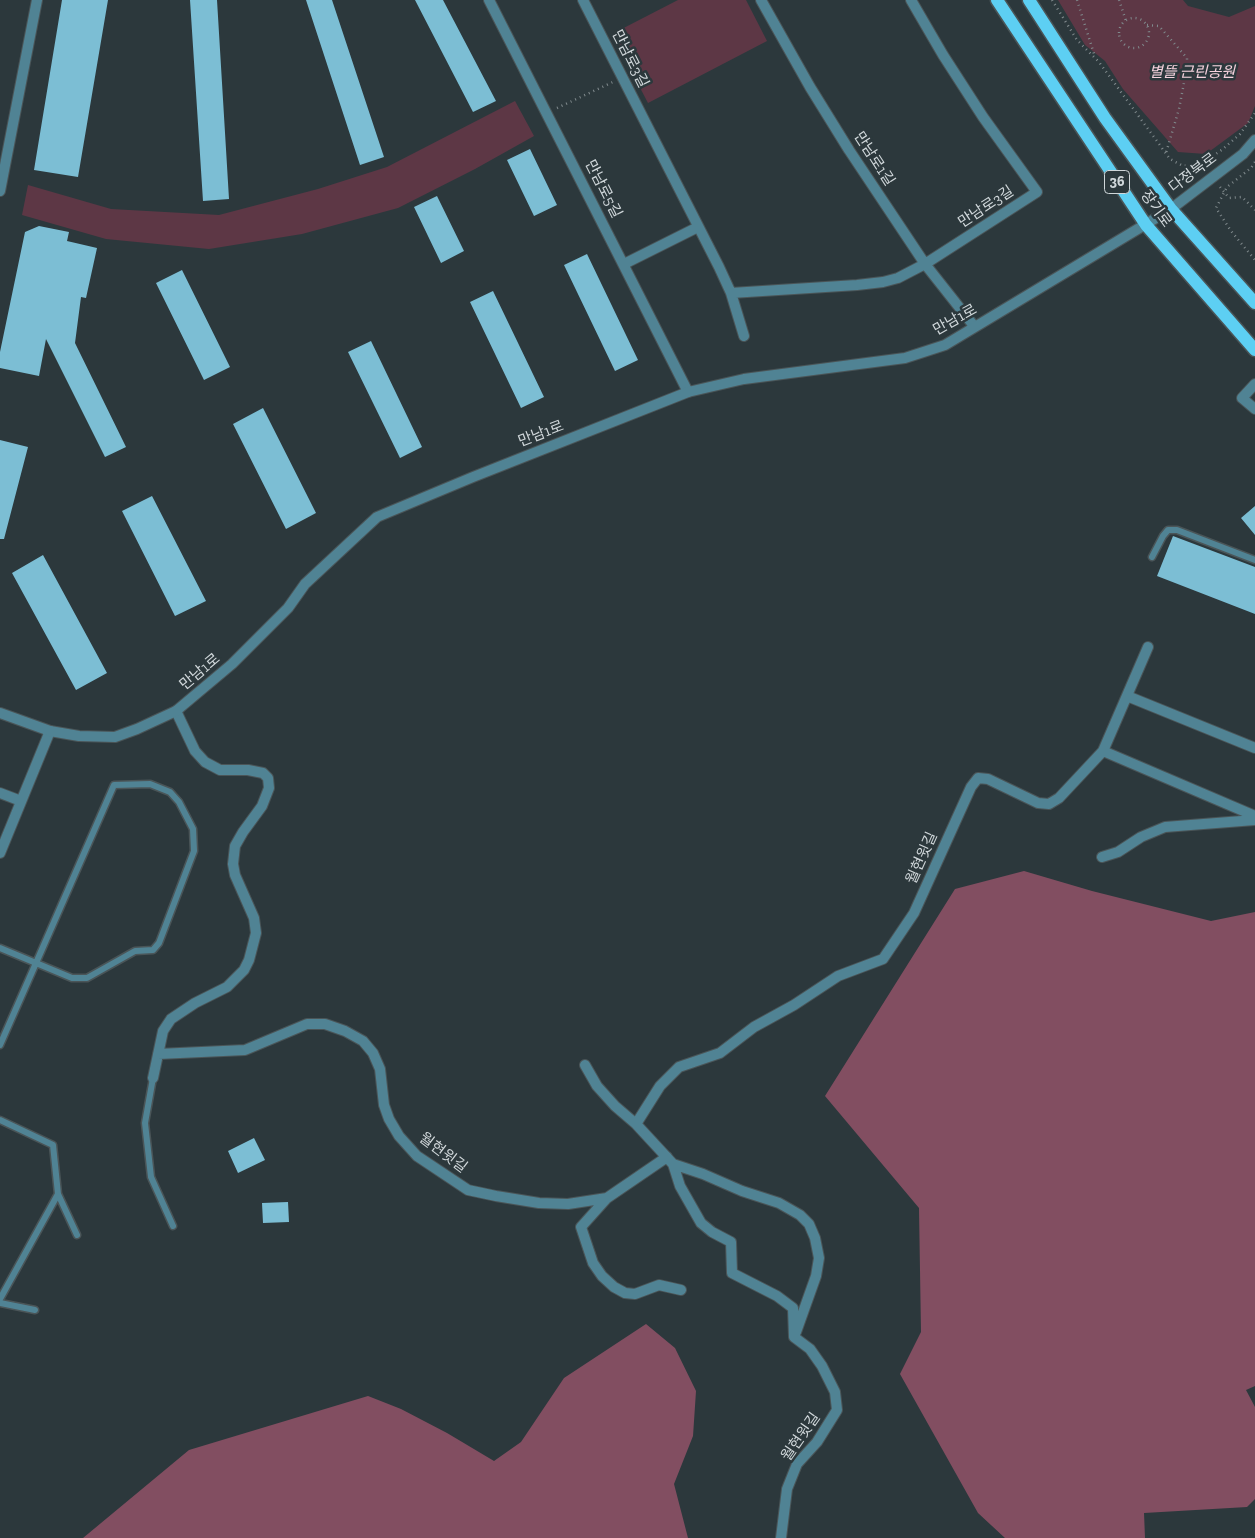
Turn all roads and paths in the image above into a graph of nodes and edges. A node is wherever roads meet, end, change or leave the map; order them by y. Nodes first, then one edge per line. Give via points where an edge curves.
1 (37, 0) edge
2 (489, 0) edge
3 (583, 0) edge
4 (762, 0) edge
5 (911, 0) edge
6 (996, 0) edge
7 (1029, 0) edge
8 (1052, 0) edge
9 (1077, 0) edge
10 (1120, 0) edge
11 (1126, 21) junction
12 (1147, 25) junction
13 (1096, 58) junction
14 (622, 78) junction
15 (546, 112) junction
16 (1255, 113) edge
17 (1255, 140) edge
18 (1166, 153) junction
19 (1255, 162) edge
20 (0, 191) edge
21 (1224, 192) junction
22 (1171, 208) junction
23 (1255, 210) edge
24 (1146, 225) junction
25 (698, 227) junction
26 (1255, 260) edge
27 (624, 264) junction
28 (925, 264) junction
29 (730, 293) junction
30 (1255, 303) edge
31 (974, 326) junction
32 (744, 336) dead end
33 (1255, 350) edge
34 (1255, 384) edge
35 (688, 392) junction
36 (1255, 409) edge
37 (1152, 557) dead end
38 (1255, 560) edge
39 (1148, 647) dead end
40 (1127, 696) junction
41 (176, 711) junction
42 (0, 713) edge
43 (50, 731) junction
44 (1255, 748) edge
45 (1103, 752) junction
46 (0, 793) edge
47 (21, 801) junction
48 (1255, 818) edge
49 (0, 853) edge
50 (1102, 857) dead end
51 (0, 948) edge
52 (36, 963) junction
53 (0, 1045) edge
54 (158, 1054) junction
55 (584, 1065) dead end
56 (153, 1078) joint
57 (0, 1120) edge
58 (636, 1124) junction
59 (670, 1160) junction
60 (58, 1194) junction
61 (607, 1198) junction
62 (172, 1226) dead end
63 (78, 1234) dead end
64 (681, 1290) dead end
65 (0, 1298) edge
66 (0, 1303) edge
67 (35, 1310) dead end
68 (794, 1337) junction
69 (781, 1538) edge

1 - 20 street
2 - 15 street, 만남로5길
3 - 14 street, 만남로3길
4 - 28 street, 만남로1길 via 810,87
5 - 28 street, 만남로3길 via 983,118 1037,192
6 - 24 main road, 장기로 / 36
7 - 22 main road, 장기로 / 36 via 1105,118
8 - 13 path via 1077,40
9 - 13 path
10 - 11 path
11 - 12 path via 1139,19
11 - 12 path via 1120,29 1120,39 1132,48 1142,46 1148,39
12 - 18 path via 1159,26 1187,58 1179,109
13 - 18 path
14 - 15 path
14 - 25 street, 만남로3길
15 - 27 street, 만남로5길
16 - 18 path via 1240,134 1201,164 1183,166 1170,160
17 - 22 street, 다정북로 via 1244,154
19 - 21 path
21 - 23 path via 1229,198 1242,197
21 - 26 path via 1216,208
22 - 24 street, 다정북로
22 - 30 main road, 장기로 / 36
24 - 31 street, 만남1로
24 - 33 main road, 장기로 / 36
25 - 27 street
25 - 29 street, 만남로3길
27 - 35 street, 만남로5길
28 - 29 street, 만남로3길 via 898,278 857,286
28 - 31 street, 만남로1길
29 - 32 street, 만남로3길
31 - 35 street, 만남1로 via 945,345 905,358 744,379
34 - 36 street via 1242,398
35 - 41 street, 만남1로 via 377,518 305,584 288,608 232,664
37 - 38 lane via 1168,530 1177,530
39 - 40 street
40 - 44 street
40 - 45 street
41 - 43 street, 만남1로 via 115,737
41 - 54 street via 195,751 205,762 220,770 263,773 268,778 269,788 262,806 235,846 235,875 254,918 256,933 244,970 226,987 171,1019 163,1031
42 - 43 street, 만남1로
43 - 47 street
45 - 48 street
45 - 58 street, 월현윗길 via 1059,798 1049,804 978,778 914,913 883,959 838,976 754,1027 720,1053 679,1067 660,1086
46 - 47 street
47 - 49 street
48 - 50 street via 1165,827
51 - 52 lane
52 - 52 lane via 114,785 150,784 170,792 193,829 194,851 159,944 153,950 134,951 87,978 72,978
52 - 53 lane
54 - 56 street
54 - 61 street, 월현윗길 via 245,1050 307,1024 325,1024 363,1041 373,1053 380,1070 384,1104 399,1136 417,1156 468,1190 539,1204 568,1204
55 - 58 street via 597,1086
56 - 62 lane via 145,1123 151,1177
57 - 60 lane via 53,1145
58 - 59 street
59 - 61 street, 월현윗길
59 - 68 street via 680,1186 701,1223 731,1242 732,1273 793,1308
59 - 68 street via 779,1203 809,1224 819,1258 816,1276
60 - 63 lane
60 - 65 lane
61 - 64 street, 월현윗길 via 581,1227 593,1263 602,1276 614,1287 630,1294 659,1285
66 - 67 lane
68 - 69 street, 월현윗길 via 810,1349 822,1366 836,1392 837,1410 817,1442 797,1464 786,1489

